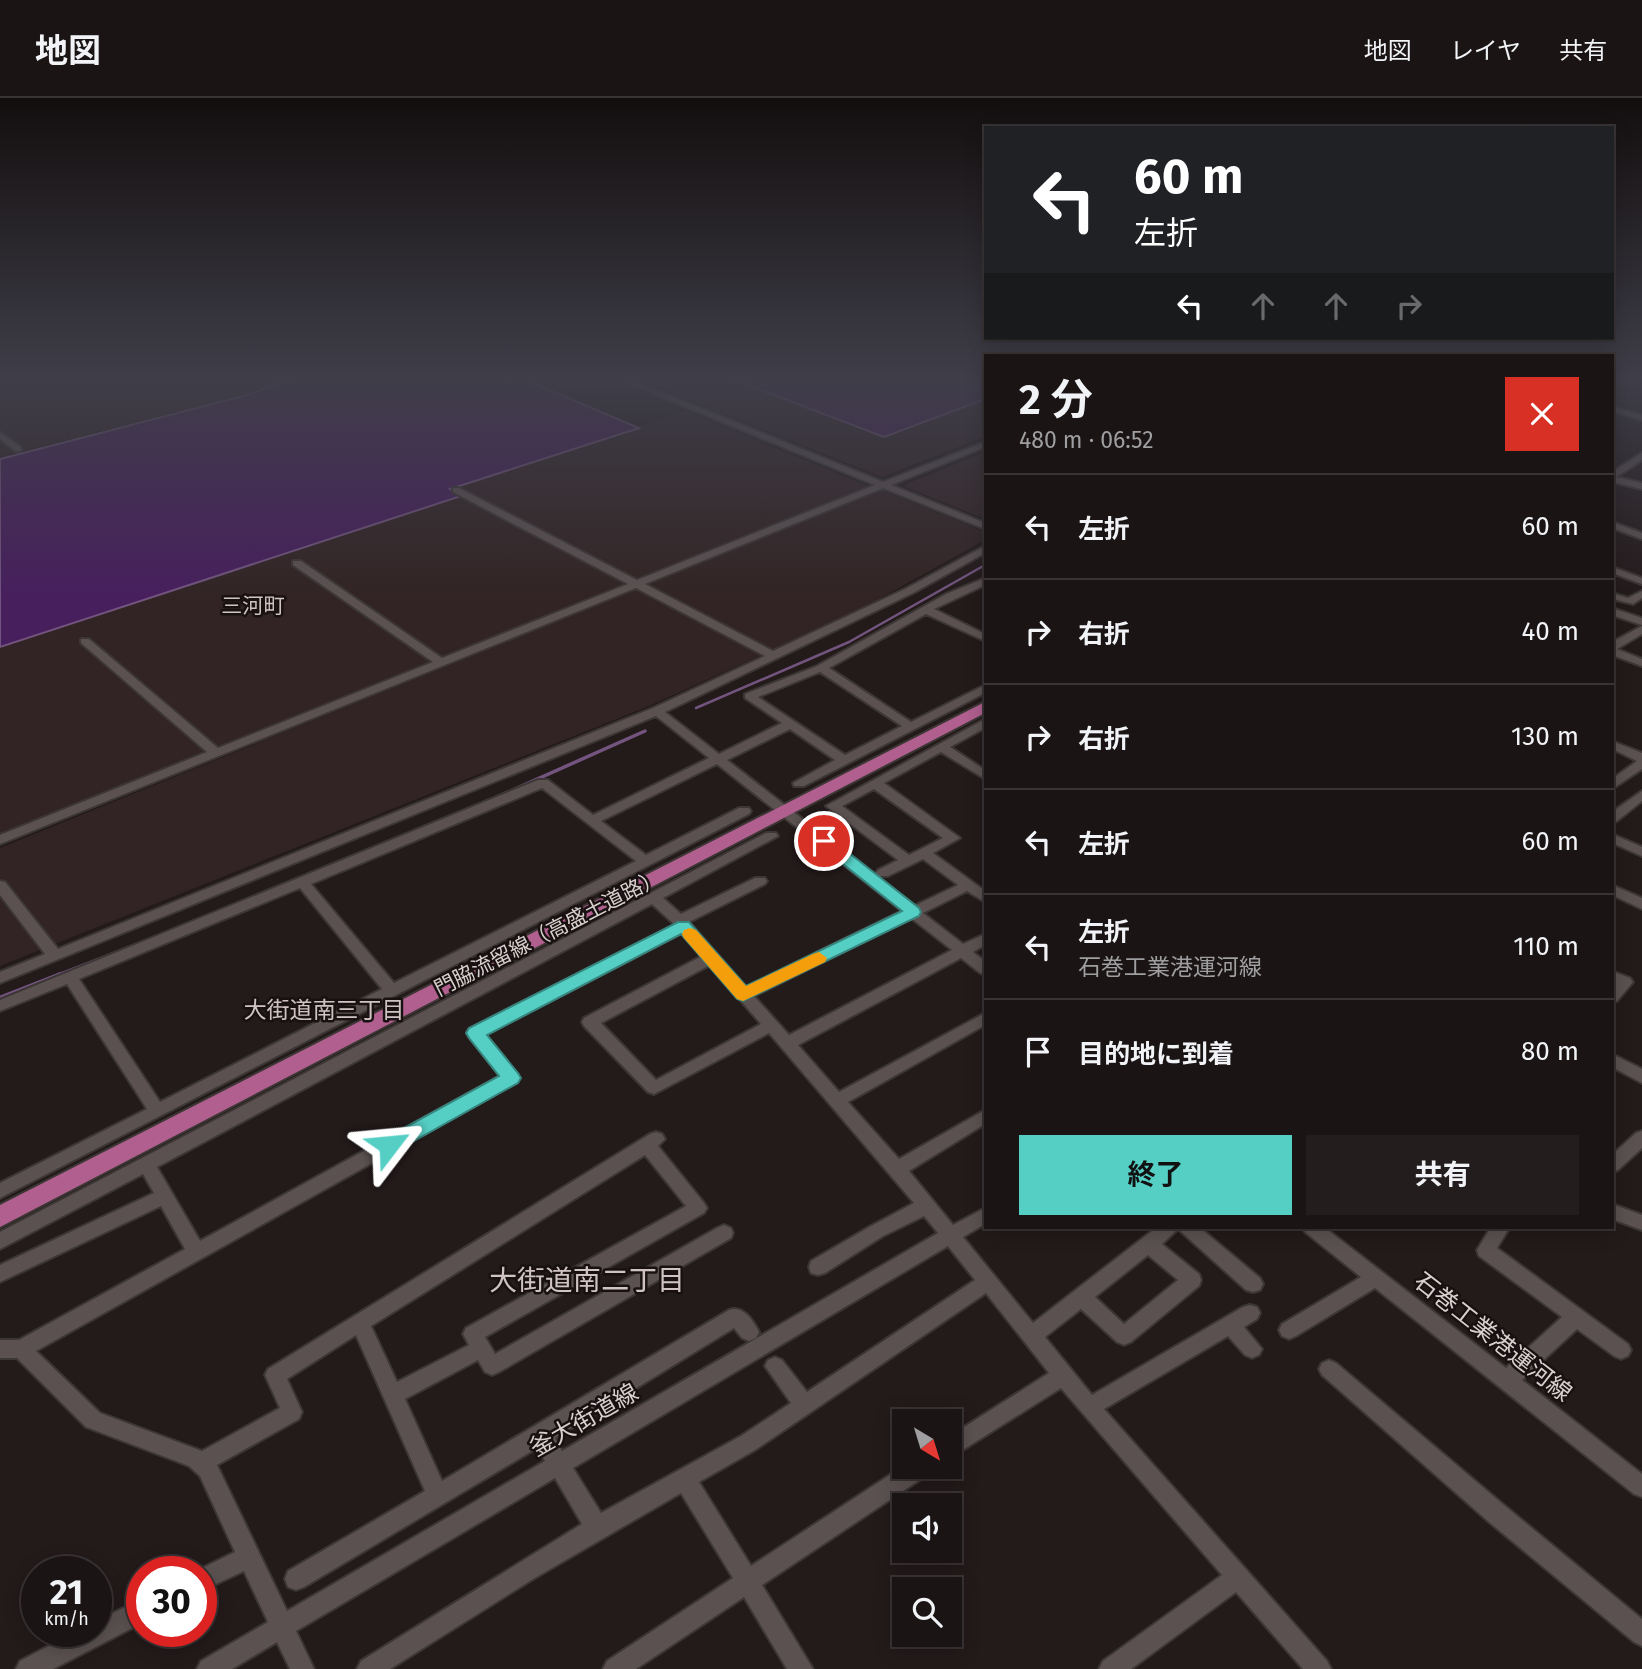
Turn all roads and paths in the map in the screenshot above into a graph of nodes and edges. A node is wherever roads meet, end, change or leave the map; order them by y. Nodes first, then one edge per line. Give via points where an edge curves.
1 (803, 452) edge
2 (964, 452) edge
3 (1642, 456) edge
4 (1614, 476) edge
5 (1614, 478) edge
6 (883, 485) junction
7 (1642, 486) edge
8 (456, 490) dead end
9 (984, 526) edge
10 (1614, 526) edge
11 (1642, 536) edge
12 (984, 550) edge
13 (297, 563) dead end
14 (1614, 571) edge
15 (1642, 581) edge
16 (984, 583) edge
17 (637, 584) junction
18 (1642, 594) edge
19 (1614, 597) edge
20 (927, 610) junction
21 (1614, 612) edge
22 (1642, 622) edge
23 (1640, 633) edge
24 (984, 638) edge
25 (85, 641) dead end
26 (1614, 648) edge
27 (1614, 650) edge
28 (774, 656) junction
29 (442, 663) junction
30 (1642, 663) edge
31 (821, 668) junction
32 (984, 690) edge
33 (984, 708) edge
34 (657, 710) junction
35 (790, 724) junction
36 (984, 724) edge
37 (911, 727) junction
38 (1614, 746) edge
39 (941, 747) junction
40 (217, 754) junction
41 (719, 759) junction
42 (844, 760) junction
43 (1642, 761) edge
44 (984, 774) edge
45 (799, 783) dead end
46 (876, 783) junction
47 (1614, 783) edge
48 (1642, 795) edge
49 (785, 810) junction
50 (744, 811) dead end
51 (1614, 816) edge
52 (593, 820) junction
53 (771, 836) dead end
54 (1614, 839) edge
55 (0, 840) edge
56 (1642, 852) edge
57 (924, 853) junction
58 (908, 860) junction
59 (645, 861) junction
60 (883, 873) dead end
61 (760, 881) dead end
62 (303, 883) junction
63 (0, 885) edge
64 (968, 885) junction
65 (1614, 890) edge
66 (653, 897) junction
67 (984, 897) edge
68 (1642, 904) edge
69 (913, 912) junction
70 (682, 923) junction
71 (984, 940) edge
72 (962, 951) junction
73 (55, 956) junction
74 (711, 958) junction
75 (984, 968) edge
76 (1614, 977) edge
77 (0, 978) edge
78 (71, 979) junction
79 (391, 990) junction
80 (743, 995) junction
81 (1614, 995) edge
82 (0, 1006) edge
83 (984, 1019) edge
84 (770, 1026) junction
85 (786, 1044) junction
86 (1614, 1060) edge
87 (1642, 1077) edge
88 (836, 1101) junction
89 (157, 1111) junction
90 (984, 1117) edge
91 (1642, 1138) edge
92 (146, 1163) junction
93 (1614, 1164) edge
94 (897, 1169) junction
95 (0, 1191) edge
96 (166, 1196) junction
97 (926, 1206) junction
98 (1614, 1211) edge
99 (984, 1216) edge
100 (1638, 1216) edge
101 (0, 1217) edge
102 (1167, 1229) edge
103 (1188, 1229) edge
104 (1314, 1229) edge
105 (1500, 1229) edge
106 (723, 1233) dead end
107 (951, 1236) junction
108 (0, 1241) edge
109 (1148, 1244) junction
110 (197, 1252) junction
111 (818, 1267) dead end
112 (0, 1274) edge
113 (1376, 1278) junction
114 (988, 1281) junction
115 (1253, 1284) dead end
116 (1081, 1297) junction
117 (1250, 1314) dead end
118 (1576, 1317) junction
119 (360, 1322) junction
120 (1230, 1325) junction
121 (1289, 1330) dead end
122 (749, 1332) dead end
123 (1032, 1336) junction
124 (481, 1348) junction
125 (11, 1349) edge
126 (1252, 1349) dead end
127 (1621, 1350) dead end
128 (775, 1366) dead end
129 (1329, 1369) dead end
130 (1063, 1375) junction
131 (1507, 1381) junction
132 (393, 1395) junction
133 (805, 1405) junction
134 (1089, 1407) junction
135 (541, 1435) junction
136 (962, 1440) edge
137 (201, 1463) junction
138 (558, 1466) junction
139 (685, 1479) junction
140 (902, 1479) edge
141 (1642, 1488) edge
142 (438, 1496) junction
143 (596, 1526) junction
144 (249, 1556) junction
145 (217, 1572) edge
146 (1238, 1577) junction
147 (296, 1579) dead end
148 (746, 1582) junction
149 (126, 1618) edge
150 (283, 1627) junction
151 (1642, 1634) edge
152 (28, 1669) edge
153 (209, 1669) edge
154 (302, 1669) edge
155 (369, 1669) edge
156 (615, 1669) edge
157 (801, 1669) edge
158 (1111, 1669) edge
159 (1319, 1669) edge

1 - 6 street
2 - 6 street
3 - 4 street
5 - 7 street
6 - 9 street
6 - 17 street
8 - 17 street
10 - 11 street
12 - 28 street
13 - 29 street
14 - 15 street
16 - 20 street
17 - 28 street
17 - 29 street
18 - 19 street via 1629,602
20 - 24 street
20 - 31 street
21 - 22 street
23 - 26 street
25 - 40 street
27 - 30 street
28 - 34 street
29 - 40 street
31 - 35 street via 750,696
31 - 37 street
32 - 37 street
33 - 49 main road, 門脇流留線（高盛土道路）
34 - 41 street
34 - 73 street
35 - 41 street
35 - 42 street
36 - 39 street
37 - 42 street
38 - 43 street
39 - 44 street
39 - 46 street
40 - 55 street
41 - 49 street
41 - 52 street
42 - 45 street
43 - 47 street
46 - 57 street via 953,838
46 - 58 street via 833,806
48 - 51 street
49 - 69 street
49 - 101 main road, 門脇流留線（高盛土道路）
50 - 59 street
52 - 59 street
52 - 62 street via 543,783
53 - 66 street
54 - 56 street
57 - 58 street
57 - 64 street
58 - 60 street
59 - 79 street
61 - 70 street
62 - 78 street
62 - 79 street
63 - 73 street
64 - 67 street
64 - 69 street
65 - 68 street
66 - 70 street
66 - 92 street
69 - 72 street
69 - 80 street
70 - 74 street
70 - 110 street via 475,1033 511,1078
71 - 72 street
72 - 75 street
72 - 85 street
73 - 77 street
74 - 80 street
74 - 84 street via 590,1022 654,1088
76 - 81 street via 1625,982
78 - 82 street
78 - 89 street
79 - 89 street
80 - 84 street
83 - 88 street
84 - 85 street
85 - 88 street
86 - 87 street
88 - 94 street
89 - 95 street
90 - 94 street
91 - 93 street
92 - 96 street
92 - 108 street
94 - 97 street
96 - 110 street
96 - 112 street
97 - 107 street
97 - 111 street
98 - 100 street
99 - 107 street, 釜大街道線
102 - 109 street
103 - 115 street
104 - 113 street, 石巻工業港運河線
105 - 118 street via 1486,1250
106 - 124 street via 492,1366
107 - 114 street
107 - 138 street, 釜大街道線
109 - 116 street
109 - 116 street via 1192,1280 1124,1336
110 - 125 street
113 - 121 street
113 - 131 street, 石巻工業港運河線
114 - 123 street
114 - 133 street
116 - 123 street
117 - 120 street
118 - 127 street
118 - 131 street
119 - 124 street via 652,1142 698,1208 473,1334
119 - 132 street
119 - 137 street via 275,1375 292,1412
120 - 126 street
120 - 134 street
122 - 135 street via 736,1316
123 - 130 street
124 - 132 street
125 - 137 street via 93,1420
128 - 133 street
129 - 151 street
130 - 134 street
130 - 136 street
131 - 141 street, 石巻工業港運河線
132 - 142 street
133 - 139 street
134 - 146 street
135 - 138 street
135 - 142 street
137 - 144 street
138 - 143 street
138 - 150 street, 釜大街道線
139 - 143 street
139 - 148 street
140 - 148 street
142 - 147 street
143 - 155 street
144 - 145 street
144 - 150 street
146 - 158 street
146 - 159 street
148 - 156 street
148 - 157 street
149 - 152 street
150 - 153 street, 釜大街道線
150 - 154 street

